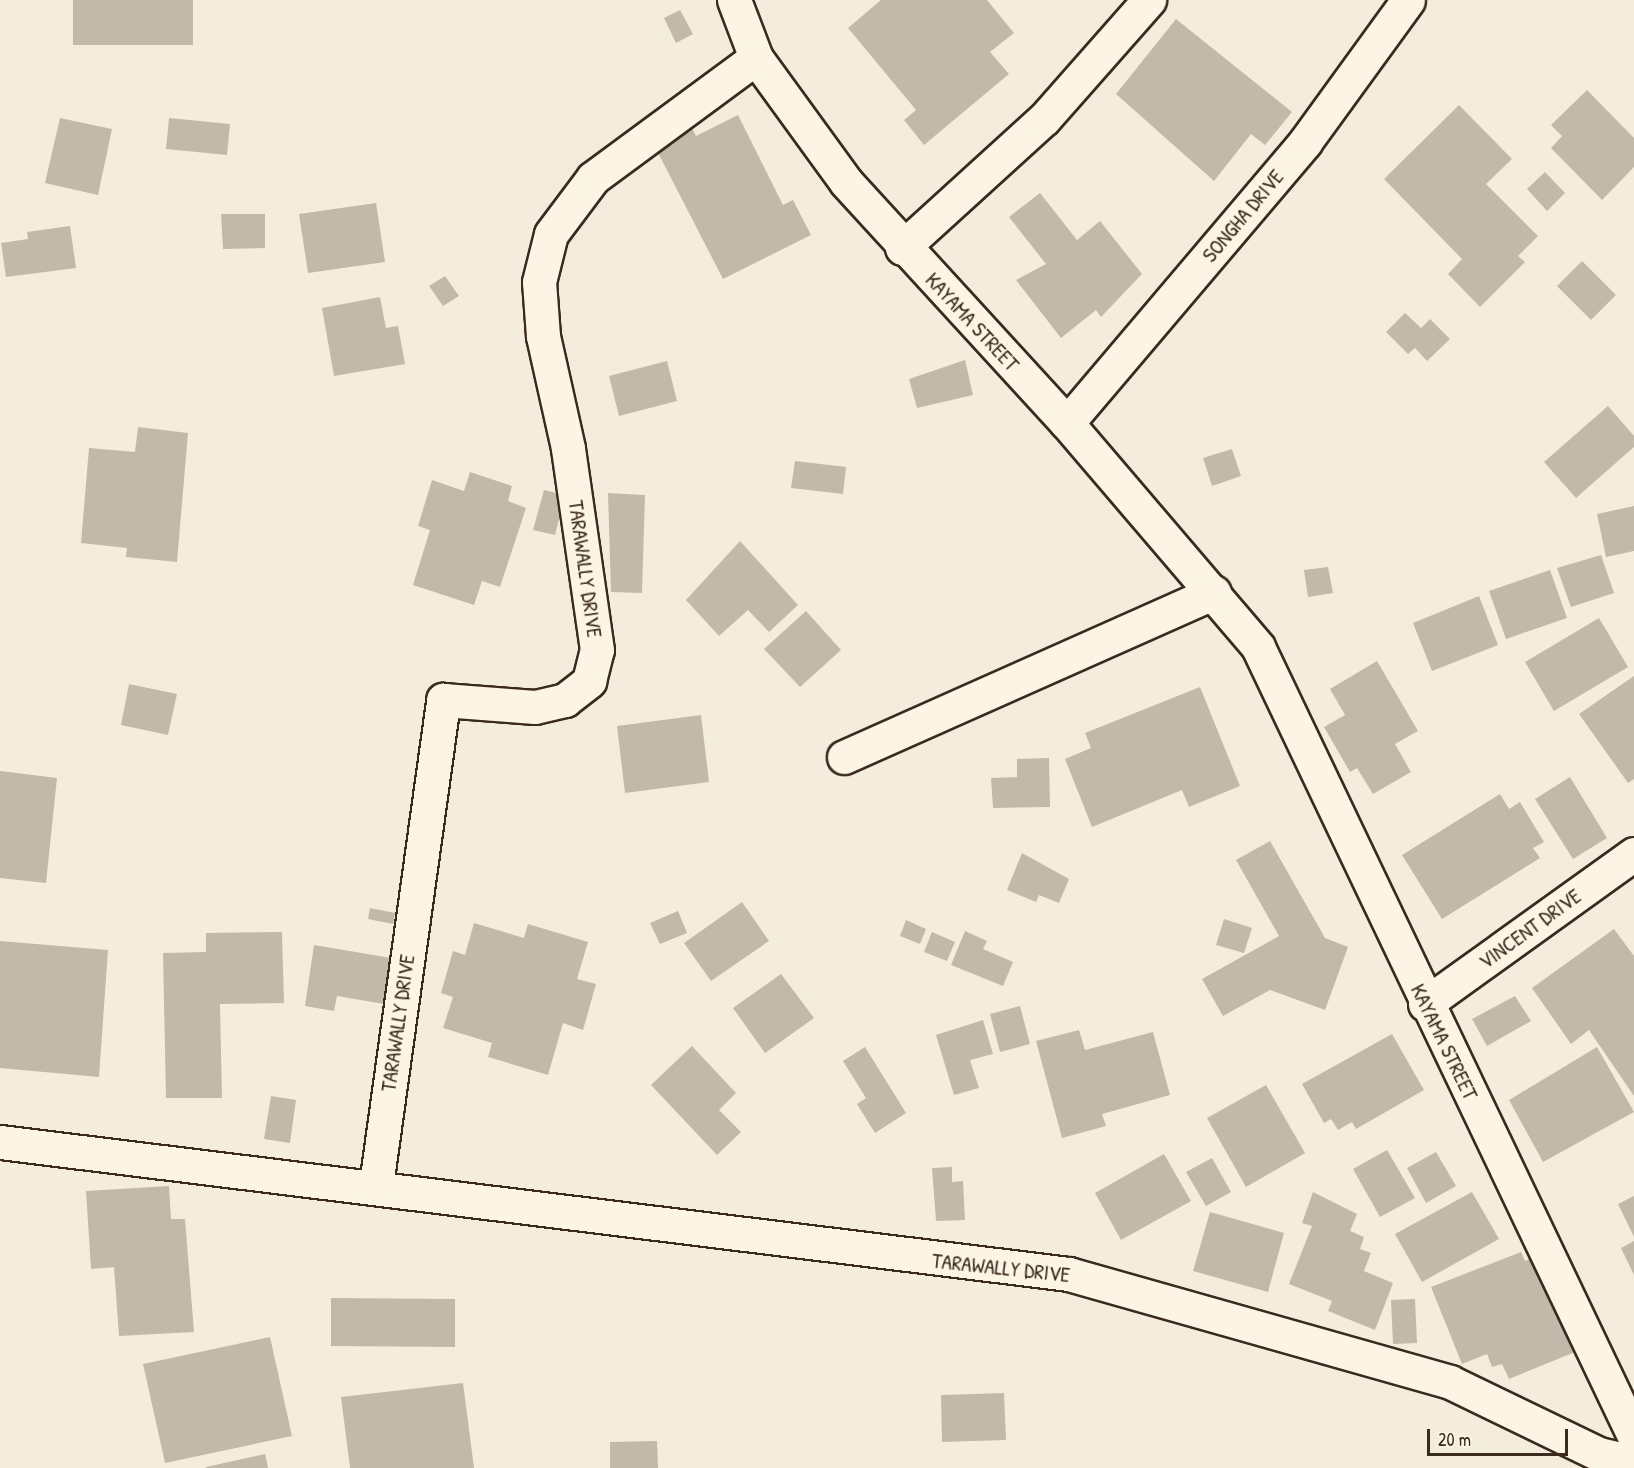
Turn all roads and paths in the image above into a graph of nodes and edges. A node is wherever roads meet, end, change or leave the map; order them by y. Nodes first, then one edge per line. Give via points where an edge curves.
1 (734, 0) edge
2 (1149, 0) edge
3 (1408, 0) edge
4 (756, 58) junction
5 (903, 248) junction
6 (1067, 423) junction
7 (1214, 592) junction
8 (844, 757) dead end
9 (1634, 854) edge
10 (1425, 1004) junction
11 (0, 1142) edge
12 (376, 1185) junction
13 (1634, 1436) edge
14 (1599, 1454) junction
15 (1634, 1462) edge
16 (1570, 1468) edge

1 - 4 street, KAYAMA STREET
2 - 5 street via 1044,119
3 - 6 street, SONGHA DRIVE via 1305,142
4 - 5 street, KAYAMA STREET via 846,182
4 - 12 street, TARAWALLY DRIVE via 593,178 551,234 539,282 543,336 568,448 597,650 589,681 565,700 535,708 442,700
5 - 6 street, KAYAMA STREET
6 - 7 street, KAYAMA STREET
7 - 8 street
7 - 10 street, KAYAMA STREET via 1249,635
9 - 10 street, VINCENT DRIVE
10 - 13 street, KAYAMA STREET
11 - 12 street, TARAWALLY DRIVE
12 - 14 street, TARAWALLY DRIVE via 964,1266 1069,1274 1450,1382
14 - 15 street, TARAWALLY DRIVE
14 - 16 street

